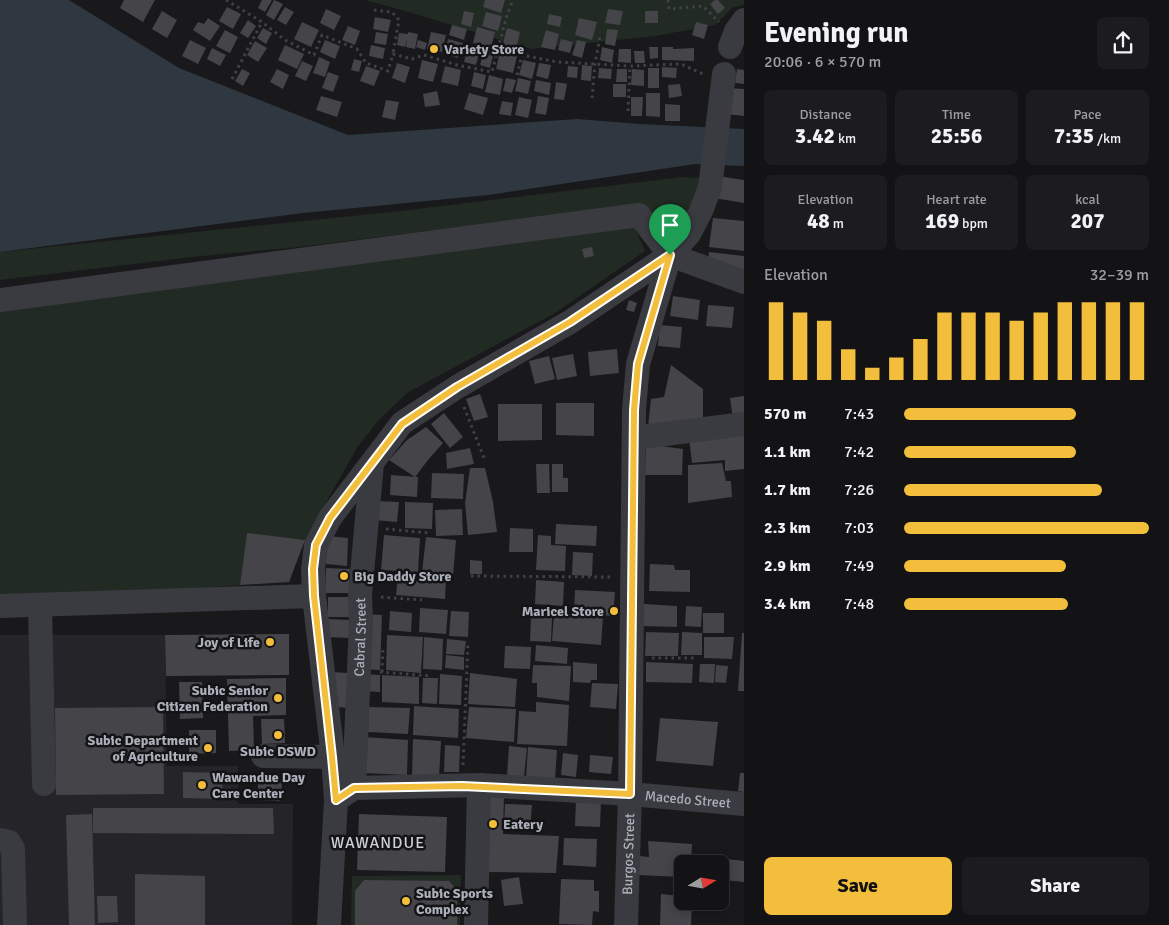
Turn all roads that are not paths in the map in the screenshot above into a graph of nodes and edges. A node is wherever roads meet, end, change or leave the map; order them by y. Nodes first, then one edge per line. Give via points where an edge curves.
1 (730, 50) edge
2 (670, 255) junction
3 (744, 282) edge
4 (5, 304) edge
5 (744, 424) edge
6 (634, 438) junction
7 (372, 464) junction
8 (314, 596) junction
9 (0, 606) edge
10 (40, 606) junction
11 (262, 756) dead end
12 (332, 757) junction
13 (44, 784) dead end
14 (470, 786) junction
15 (345, 794) junction
16 (630, 794) junction
17 (744, 804) edge
18 (0, 840) edge
19 (15, 925) edge
20 (329, 925) edge
21 (476, 925) edge
22 (626, 925) edge

1 - 2 street, Burgos Street via 710,187 689,234
2 - 3 street
2 - 4 street via 639,215
2 - 6 street, Burgos Street via 638,364
2 - 7 street via 570,322 457,387 402,424
5 - 6 street
6 - 16 street, Burgos Street
7 - 8 street via 330,518 316,545
7 - 15 street, Cabral Street via 360,595 359,671
8 - 10 street
8 - 12 street
9 - 10 street
10 - 13 street
11 - 12 street
12 - 15 street
14 - 15 street, Macedo Street
14 - 16 street, Macedo Street
14 - 21 street
15 - 20 street
16 - 17 street, Macedo Street
16 - 22 street, Burgos Street
18 - 19 street via 9,842 13,849

